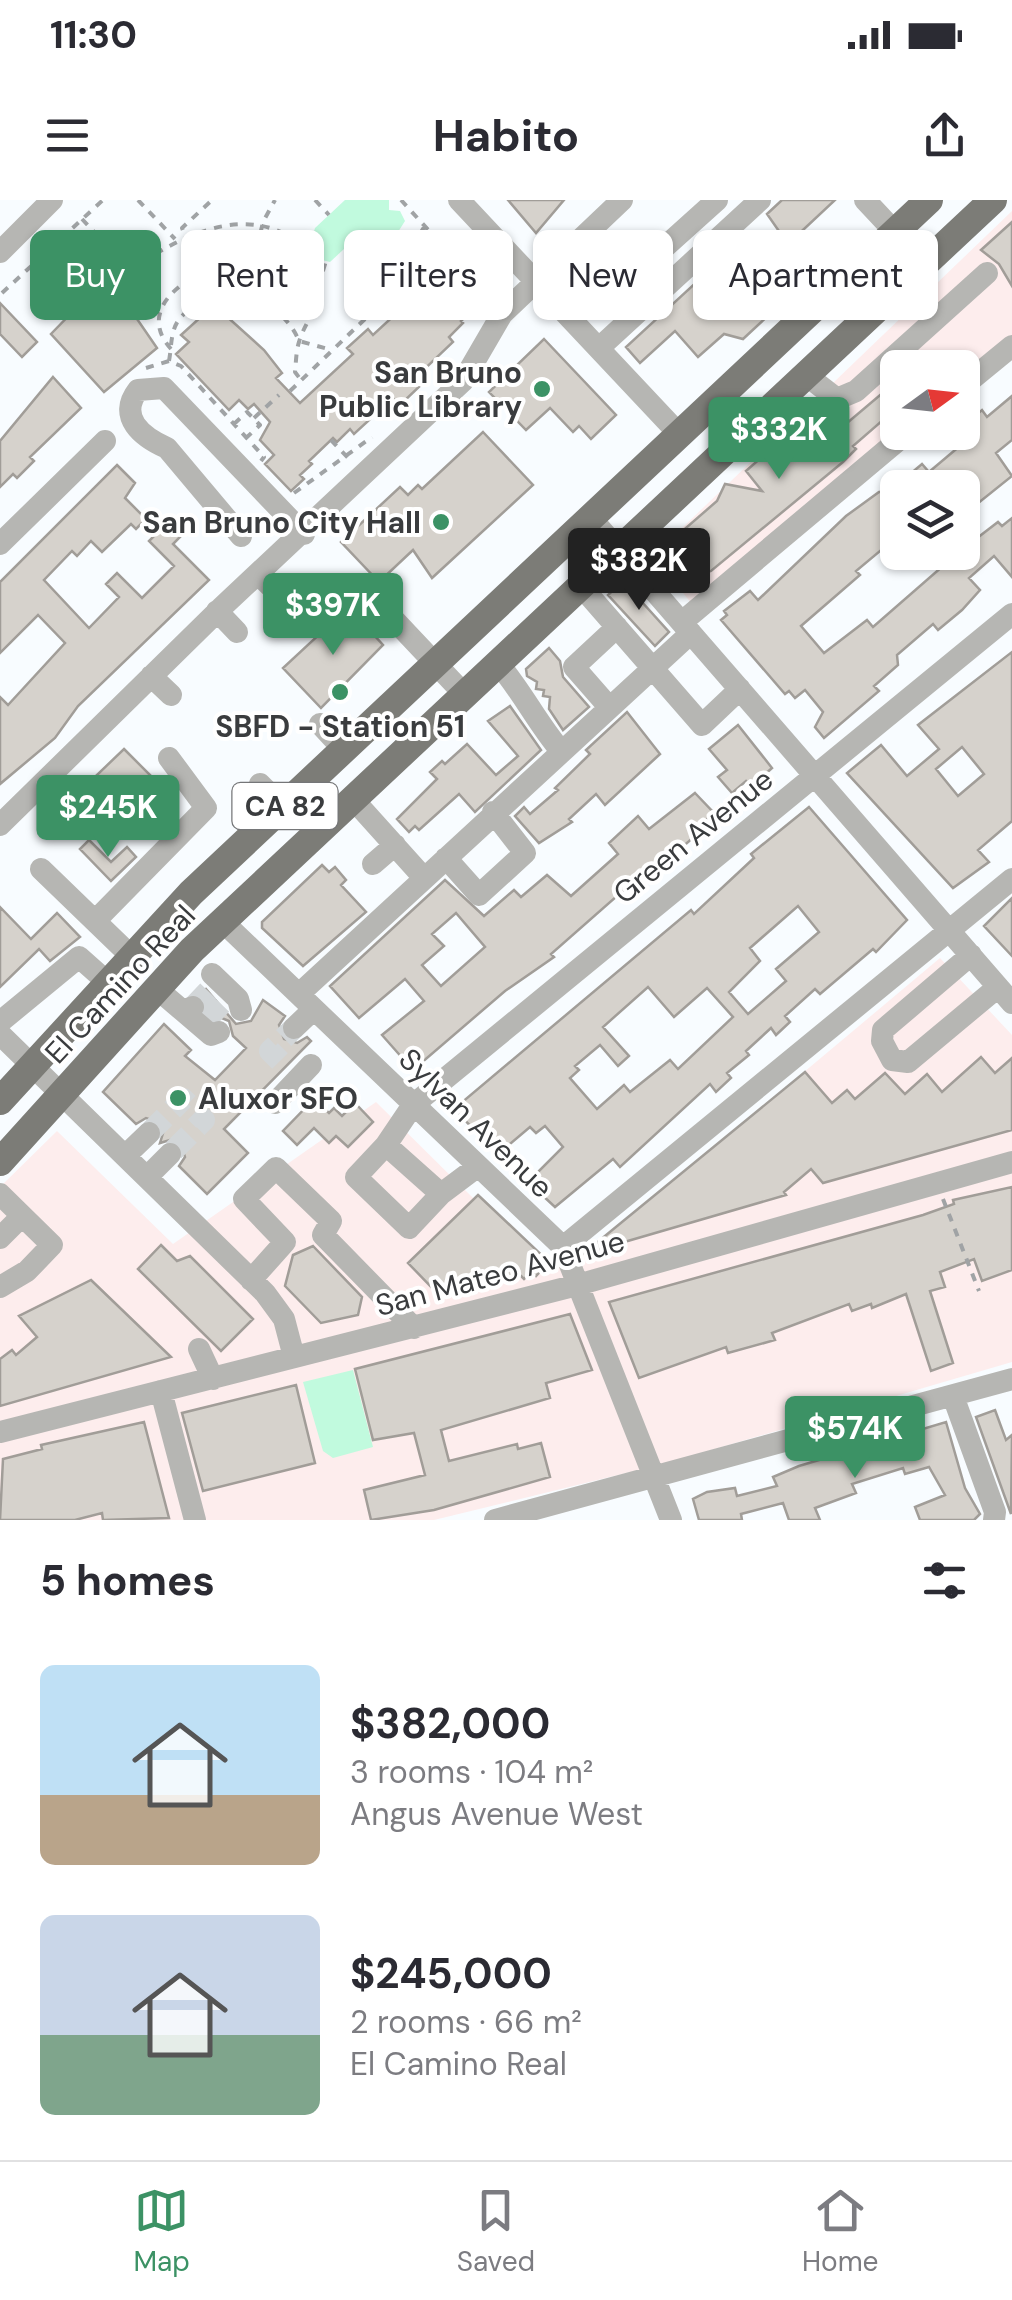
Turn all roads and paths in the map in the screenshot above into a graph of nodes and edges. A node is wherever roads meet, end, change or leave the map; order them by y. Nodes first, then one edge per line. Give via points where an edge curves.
1 (52, 200) edge
2 (104, 200) edge
3 (138, 200) edge
4 (212, 200) edge
5 (275, 200) edge
6 (315, 200) edge
7 (401, 200) edge
8 (459, 200) edge
9 (622, 200) edge
10 (717, 200) edge
11 (760, 200) edge
12 (865, 200) edge
13 (929, 200) edge
14 (993, 200) edge
15 (329, 215) dead end
16 (82, 219) junction
17 (263, 222) junction
18 (426, 224) junction
19 (92, 230) edge
20 (183, 230) edge
21 (195, 230) edge
22 (261, 230) edge
23 (275, 230) edge
24 (431, 230) edge
25 (590, 230) edge
26 (894, 230) edge
27 (898, 230) edge
28 (181, 236) edge
29 (175, 239) junction
30 (673, 240) edge
31 (161, 249) edge
32 (0, 252) edge
33 (326, 261) dead end
34 (324, 272) edge
35 (987, 273) dead end
36 (533, 278) edge
37 (533, 284) edge
38 (181, 286) edge
39 (2, 293) edge
40 (181, 320) edge
41 (288, 320) edge
42 (309, 320) edge
43 (573, 320) edge
44 (801, 320) edge
45 (299, 341) junction
46 (1012, 346) edge
47 (599, 348) junction
48 (171, 349) junction
49 (332, 350) junction
50 (169, 361) junction
51 (140, 372) dead end
52 (980, 372) edge
53 (806, 375) junction
54 (301, 380) junction
55 (290, 391) dead end
56 (279, 395) dead end
57 (254, 418) junction
58 (197, 422) junction
59 (234, 424) junction
60 (380, 431) dead end
61 (679, 434) junction
62 (246, 438) junction
63 (331, 440) dead end
64 (105, 442) dead end
65 (167, 448) junction
66 (888, 450) edge
67 (347, 457) junction
68 (271, 473) dead end
69 (281, 484) dead end
70 (590, 517) junction
71 (304, 534) junction
72 (242, 536) dead end
73 (0, 544) edge
74 (618, 550) junction
75 (260, 574) junction
76 (580, 585) junction
77 (218, 611) junction
78 (1012, 614) edge
79 (617, 627) junction
80 (686, 628) junction
81 (237, 632) dead end
82 (497, 662) junction
83 (434, 666) junction
84 (652, 667) junction
85 (151, 676) junction
86 (740, 689) junction
87 (464, 694) junction
88 (171, 696) dead end
89 (609, 707) junction
90 (320, 724) dead end
91 (344, 750) junction
92 (562, 751) junction
93 (169, 758) dead end
94 (815, 774) junction
95 (260, 784) dead end
96 (352, 798) junction
97 (283, 807) junction
98 (493, 812) junction
99 (0, 825) edge
100 (394, 845) junction
101 (446, 858) junction
102 (373, 864) dead end
103 (41, 869) dead end
104 (424, 878) junction
105 (1012, 879) edge
106 (95, 921) junction
107 (222, 921) junction
108 (950, 931) junction
109 (192, 950) junction
110 (971, 955) junction
111 (131, 956) junction
112 (106, 981) junction
113 (156, 988) junction
114 (224, 990) dead end
115 (1005, 995) edge
116 (307, 1001) junction
117 (200, 1018) dead end
118 (0, 1022) edge
119 (294, 1028) tunnel mouth
120 (0, 1034) edge
121 (280, 1061) tunnel mouth
122 (32, 1065) junction
123 (62, 1094) junction
124 (0, 1101) edge
125 (275, 1103) dead end
126 (412, 1105) junction
127 (149, 1133) tunnel mouth
128 (386, 1145) junction
129 (170, 1154) tunnel mouth
130 (125, 1156) junction
131 (0, 1162) edge
132 (1012, 1162) edge
133 (478, 1166) junction
134 (147, 1177) junction
135 (940, 1190) dead end
136 (0, 1194) edge
137 (441, 1194) junction
138 (22, 1216) junction
139 (0, 1238) edge
140 (563, 1248) junction
141 (251, 1280) junction
142 (580, 1284) junction
143 (0, 1286) edge
144 (979, 1291) dead end
145 (414, 1328) junction
146 (200, 1349) dead end
147 (294, 1358) junction
148 (213, 1379) junction
149 (1012, 1379) edge
150 (162, 1391) junction
151 (953, 1396) junction
152 (0, 1432) edge
153 (655, 1477) junction
154 (195, 1520) edge
155 (496, 1520) edge
156 (671, 1520) edge
157 (994, 1520) edge

1 - 32 street
2 - 16 path
3 - 29 path
4 - 20 path
5 - 17 path
6 - 15 path
7 - 18 path
8 - 36 street
9 - 25 street
10 - 30 street
11 - 47 street
12 - 26 street
13 - 27 main road, El Camino Real / CA 82
14 - 53 main road, El Camino Real / CA 82
16 - 19 path
16 - 39 path
17 - 21 path via 222,220
17 - 22 path
17 - 23 path
18 - 24 path
18 - 49 path via 367,316
28 - 29 path
29 - 31 path
33 - 34 path
35 - 53 street via 856,391 837,399
37 - 71 street via 502,314 463,381
38 - 48 path via 161,308 160,331
40 - 48 path
41 - 45 path
42 - 45 path
43 - 47 street
44 - 61 main road, El Camino Real / CA 82
45 - 49 path
45 - 54 path via 295,372
46 - 52 street
47 - 61 street
48 - 50 path
49 - 54 path
50 - 51 path
50 - 59 path
53 - 74 main road, El Camino Real / CA 82
54 - 55 path
56 - 57 path
57 - 59 path via 247,412
57 - 62 path via 260,425
58 - 65 street
58 - 65 street via 164,388 138,390 129,404 132,422
58 - 71 street
59 - 62 path
60 - 67 path
61 - 70 main road, El Camino Real / CA 82
62 - 68 path
63 - 67 path
64 - 73 street
65 - 72 street
66 - 80 street
67 - 69 path via 291,494
70 - 74 street
70 - 83 main road, El Camino Real / CA 82
71 - 75 street
74 - 76 main road, El Camino Real / CA 82
74 - 80 street
75 - 77 street
75 - 83 street via 298,608 366,590
76 - 79 street
76 - 82 main road, El Camino Real / CA 82
77 - 81 street
77 - 85 street
78 - 94 street, Green Avenue
79 - 84 street
79 - 89 street via 574,667
80 - 84 street
80 - 86 street
82 - 87 main road, El Camino Real / CA 82
82 - 92 street
83 - 87 street
83 - 91 main road, El Camino Real / CA 82
84 - 86 street via 702,725
84 - 89 street
85 - 88 street
85 - 99 street
86 - 94 street
87 - 96 main road, El Camino Real / CA 82
89 - 92 street
90 - 91 street
91 - 97 main road, El Camino Real / CA 82
92 - 98 street
93 - 106 street via 206,808
94 - 108 street
94 - 126 street, Green Avenue
95 - 97 street
96 - 100 street
96 - 107 main road, El Camino Real / CA 82
97 - 111 main road, El Camino Real / CA 82
98 - 101 street
98 - 101 street via 524,853 479,895
100 - 102 street
100 - 104 street
101 - 104 street
103 - 106 street
104 - 116 street
105 - 108 street
106 - 111 street
107 - 109 main road, El Camino Real / CA 82
107 - 116 street, Sylvan Avenue
108 - 110 street
108 - 140 street
109 - 113 main road, El Camino Real / CA 82
109 - 114 street
110 - 115 street
110 - 115 street via 883,1030 892,1060 908,1062
111 - 112 main road, El Camino Real / CA 82
112 - 118 street via 79,957
112 - 122 main road, El Camino Real / CA 82
113 - 117 street
113 - 123 main road, El Camino Real / CA 82
116 - 119 street
116 - 126 street, Sylvan Avenue
120 - 122 street
121 - 125 street via 304,1072
122 - 123 street
122 - 124 main road, El Camino Real / CA 82
123 - 130 street
123 - 131 main road, El Camino Real / CA 82
126 - 128 street, Green Avenue
126 - 133 street, Sylvan Avenue
127 - 130 street
128 - 137 street
128 - 137 street, Green Avenue via 356,1178 409,1228
129 - 134 street
130 - 134 street
132 - 142 street, San Mateo Avenue
133 - 137 street
133 - 140 street, Sylvan Avenue
134 - 141 street
135 - 144 path
136 - 138 street
138 - 139 street
138 - 143 street via 52,1245
140 - 142 street, Sylvan Avenue
141 - 145 street via 285,1242 244,1198 276,1168 331,1221 323,1235
141 - 147 street via 284,1319
142 - 145 street, San Mateo Avenue
142 - 153 street, Sylvan Avenue
145 - 147 street, San Mateo Avenue
146 - 148 street
147 - 148 street, San Mateo Avenue
148 - 150 street, San Mateo Avenue
149 - 151 street
150 - 152 street, San Mateo Avenue
150 - 154 street
151 - 153 street
151 - 157 street
153 - 155 street
153 - 156 street, Sylvan Avenue

